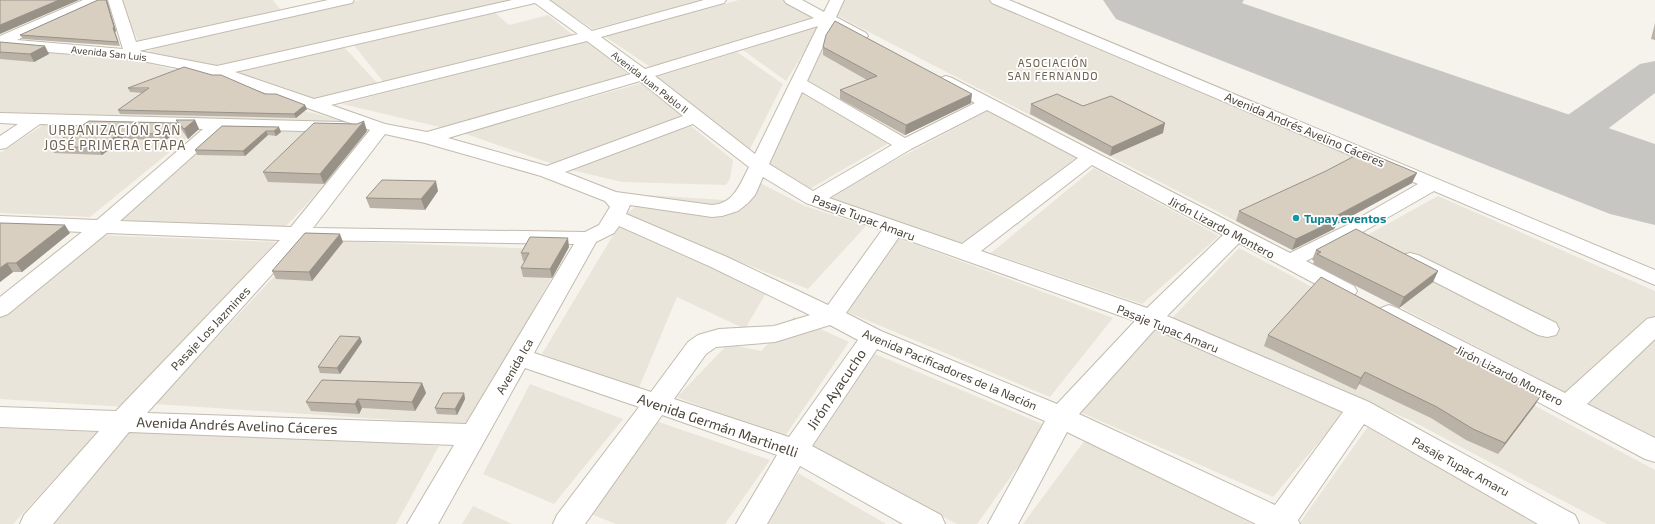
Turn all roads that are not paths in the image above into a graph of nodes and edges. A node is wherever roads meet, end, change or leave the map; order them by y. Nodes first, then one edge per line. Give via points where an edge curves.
1 (94, 0) edge
2 (115, 0) edge
3 (347, 0) edge
4 (530, 0) edge
5 (540, 0) edge
6 (719, 0) edge
7 (791, 0) edge
8 (998, 0) edge
9 (287, 6) edge
10 (833, 9) edge
11 (589, 36) junction
12 (0, 42) edge
13 (876, 44) edge
14 (131, 51) junction
15 (217, 71) junction
16 (932, 74) edge
17 (643, 75) junction
18 (797, 82) junction
19 (987, 103) junction
20 (314, 104) junction
21 (694, 117) junction
22 (0, 118) edge
23 (36, 119) junction
24 (220, 123) junction
25 (381, 128) junction
26 (428, 138) junction
27 (0, 144) edge
28 (905, 145) junction
29 (1090, 158) junction
30 (758, 165) junction
31 (548, 172) junction
32 (1433, 183) junction
33 (813, 199) junction
34 (614, 207) junction
35 (0, 222) edge
36 (102, 226) junction
37 (894, 229) junction
38 (1352, 230) junction
39 (297, 234) junction
40 (1236, 234) junction
41 (588, 238) junction
42 (1373, 241) edge
43 (1394, 252) edge
44 (964, 253) junction
45 (1288, 262) junction
46 (1655, 278) edge
47 (0, 310) edge
48 (832, 316) junction
49 (1151, 318) junction
50 (1655, 325) edge
51 (1547, 329) dead end
52 (872, 337) junction
53 (519, 357) junction
54 (657, 403) junction
55 (1569, 405) junction
56 (1360, 409) junction
57 (0, 417) edge
58 (1061, 417) junction
59 (124, 420) junction
60 (473, 435) junction
61 (795, 450) junction
62 (1655, 451) edge
63 (1281, 523) edge
64 (35, 524) edge
65 (422, 524) edge
66 (568, 524) edge
67 (751, 524) edge
68 (930, 524) edge
69 (1003, 524) edge
70 (1564, 524) edge

1 - 12 street
2 - 14 street
3 - 9 street
4 - 15 street
5 - 11 street, Avenida Juan Pablo II
6 - 11 street
7 - 10 street
8 - 32 street, Avenida Andrés Avelino Cáceres
9 - 14 street
10 - 13 street
10 - 17 street
10 - 18 street
11 - 17 street, Avenida Juan Pablo II
11 - 20 street
12 - 14 street, Avenida San Luis
14 - 15 street, Avenida San Luis
15 - 20 street, Avenida San Luis
16 - 19 street, Jirón Lizardo Montero
17 - 21 street, Avenida Juan Pablo II
17 - 26 street
18 - 28 street
18 - 30 street
19 - 28 street
19 - 29 street, Jirón Lizardo Montero
20 - 25 street, Avenida San Luis
21 - 30 street, Avenida Juan Pablo II
21 - 31 street
22 - 23 street
23 - 24 street
23 - 27 street
24 - 25 street
24 - 36 street
25 - 26 street
25 - 39 street, Pasaje Los Jazmines
26 - 31 street
28 - 33 street
29 - 40 street, Jirón Lizardo Montero
29 - 44 street
30 - 33 street, Pasaje Tupac Amaru
30 - 34 street via 745,195 734,206 722,211
31 - 34 street
32 - 38 street
32 - 46 street, Avenida Andrés Avelino Cáceres
33 - 37 street, Pasaje Tupac Amaru
34 - 41 street via 607,229
34 - 48 street, Avenida Pacificadores de la Nación via 719,262
35 - 36 street
36 - 39 street
36 - 47 street
37 - 44 street, Pasaje Tupac Amaru
37 - 48 street
38 - 42 street
38 - 45 street
39 - 41 street
39 - 59 street, Pasaje Los Jazmines
40 - 45 street, Jirón Lizardo Montero
40 - 49 street
41 - 53 street, Avenida Ica
43 - 51 street
44 - 49 street, Pasaje Tupac Amaru
45 - 55 street, Jirón Lizardo Montero
48 - 52 street, Avenida Pacificadores de la Nación
48 - 54 street via 775,334 719,337 707,341 697,348
49 - 56 street, Pasaje Tupac Amaru
49 - 58 street
50 - 55 street
52 - 58 street, Avenida Pacificadores de la Nación
52 - 61 street, Jirón Ayacucho
53 - 54 street, Avenida Germán Martinelli
53 - 60 street, Avenida Ica
54 - 61 street, Avenida Germán Martinelli
54 - 66 street
55 - 62 street, Jirón Lizardo Montero
56 - 63 street
56 - 70 street, Pasaje Tupac Amaru
57 - 59 street, Avenida Andrés Avelino Cáceres
58 - 63 street, Avenida Pacificadores de la Nación
58 - 69 street
59 - 60 street, Avenida Andrés Avelino Cáceres
59 - 64 street, Pasaje Los Jazmines
60 - 65 street, Avenida Ica
61 - 67 street, Jirón Ayacucho
61 - 68 street, Avenida Germán Martinelli

